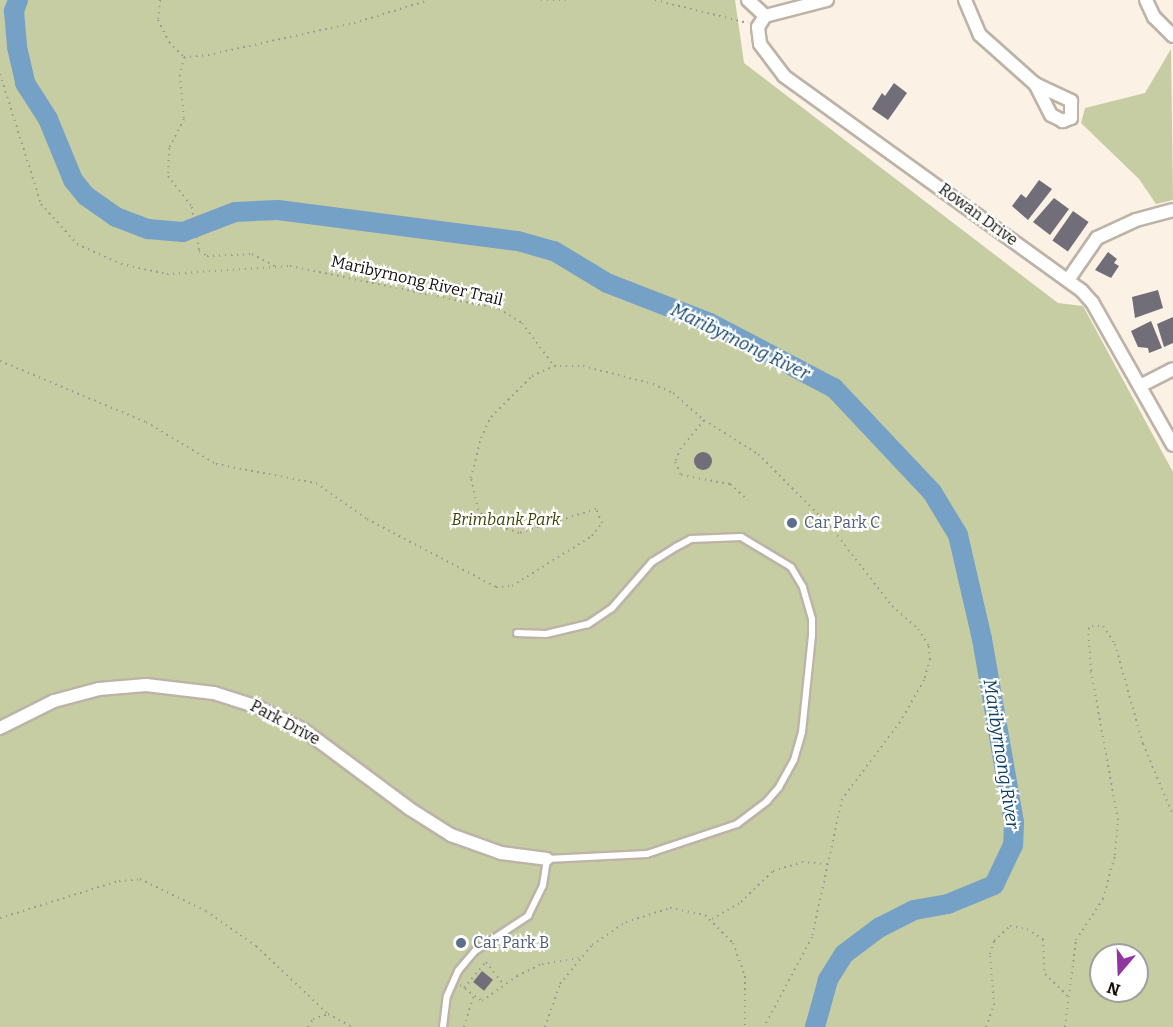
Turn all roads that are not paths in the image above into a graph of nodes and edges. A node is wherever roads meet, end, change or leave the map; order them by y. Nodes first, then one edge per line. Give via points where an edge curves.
1 (748, 0) edge
2 (826, 0) edge
3 (965, 0) edge
4 (1146, 0) edge
5 (762, 20) junction
6 (1173, 36) edge
7 (1035, 84) dead end
8 (1173, 210) edge
9 (1068, 280) junction
10 (1173, 369) edge
11 (1140, 386) junction
12 (1173, 445) edge
13 (517, 633) dead end
14 (0, 728) edge
15 (547, 859) junction
16 (443, 1027) edge

1 - 5 street
2 - 5 street
3 - 7 street via 980,35
4 - 6 street via 1154,16
5 - 9 street, Rowan Drive via 763,50 784,76
8 - 9 street via 1136,220 1097,238
9 - 11 street, Rowan Drive via 1092,302
10 - 11 street
11 - 12 street, Rowan Drive
13 - 15 lane via 565,631 600,618 652,562 691,539 712,536 741,537 791,567 803,587 812,619 811,662 800,742 791,768 767,801 728,828 657,852 613,859
14 - 15 street, Park Drive via 54,701 99,689 146,685 214,693 258,707 304,730 417,815 451,835 501,853
15 - 16 lane via 543,885 528,916 475,951 453,980

